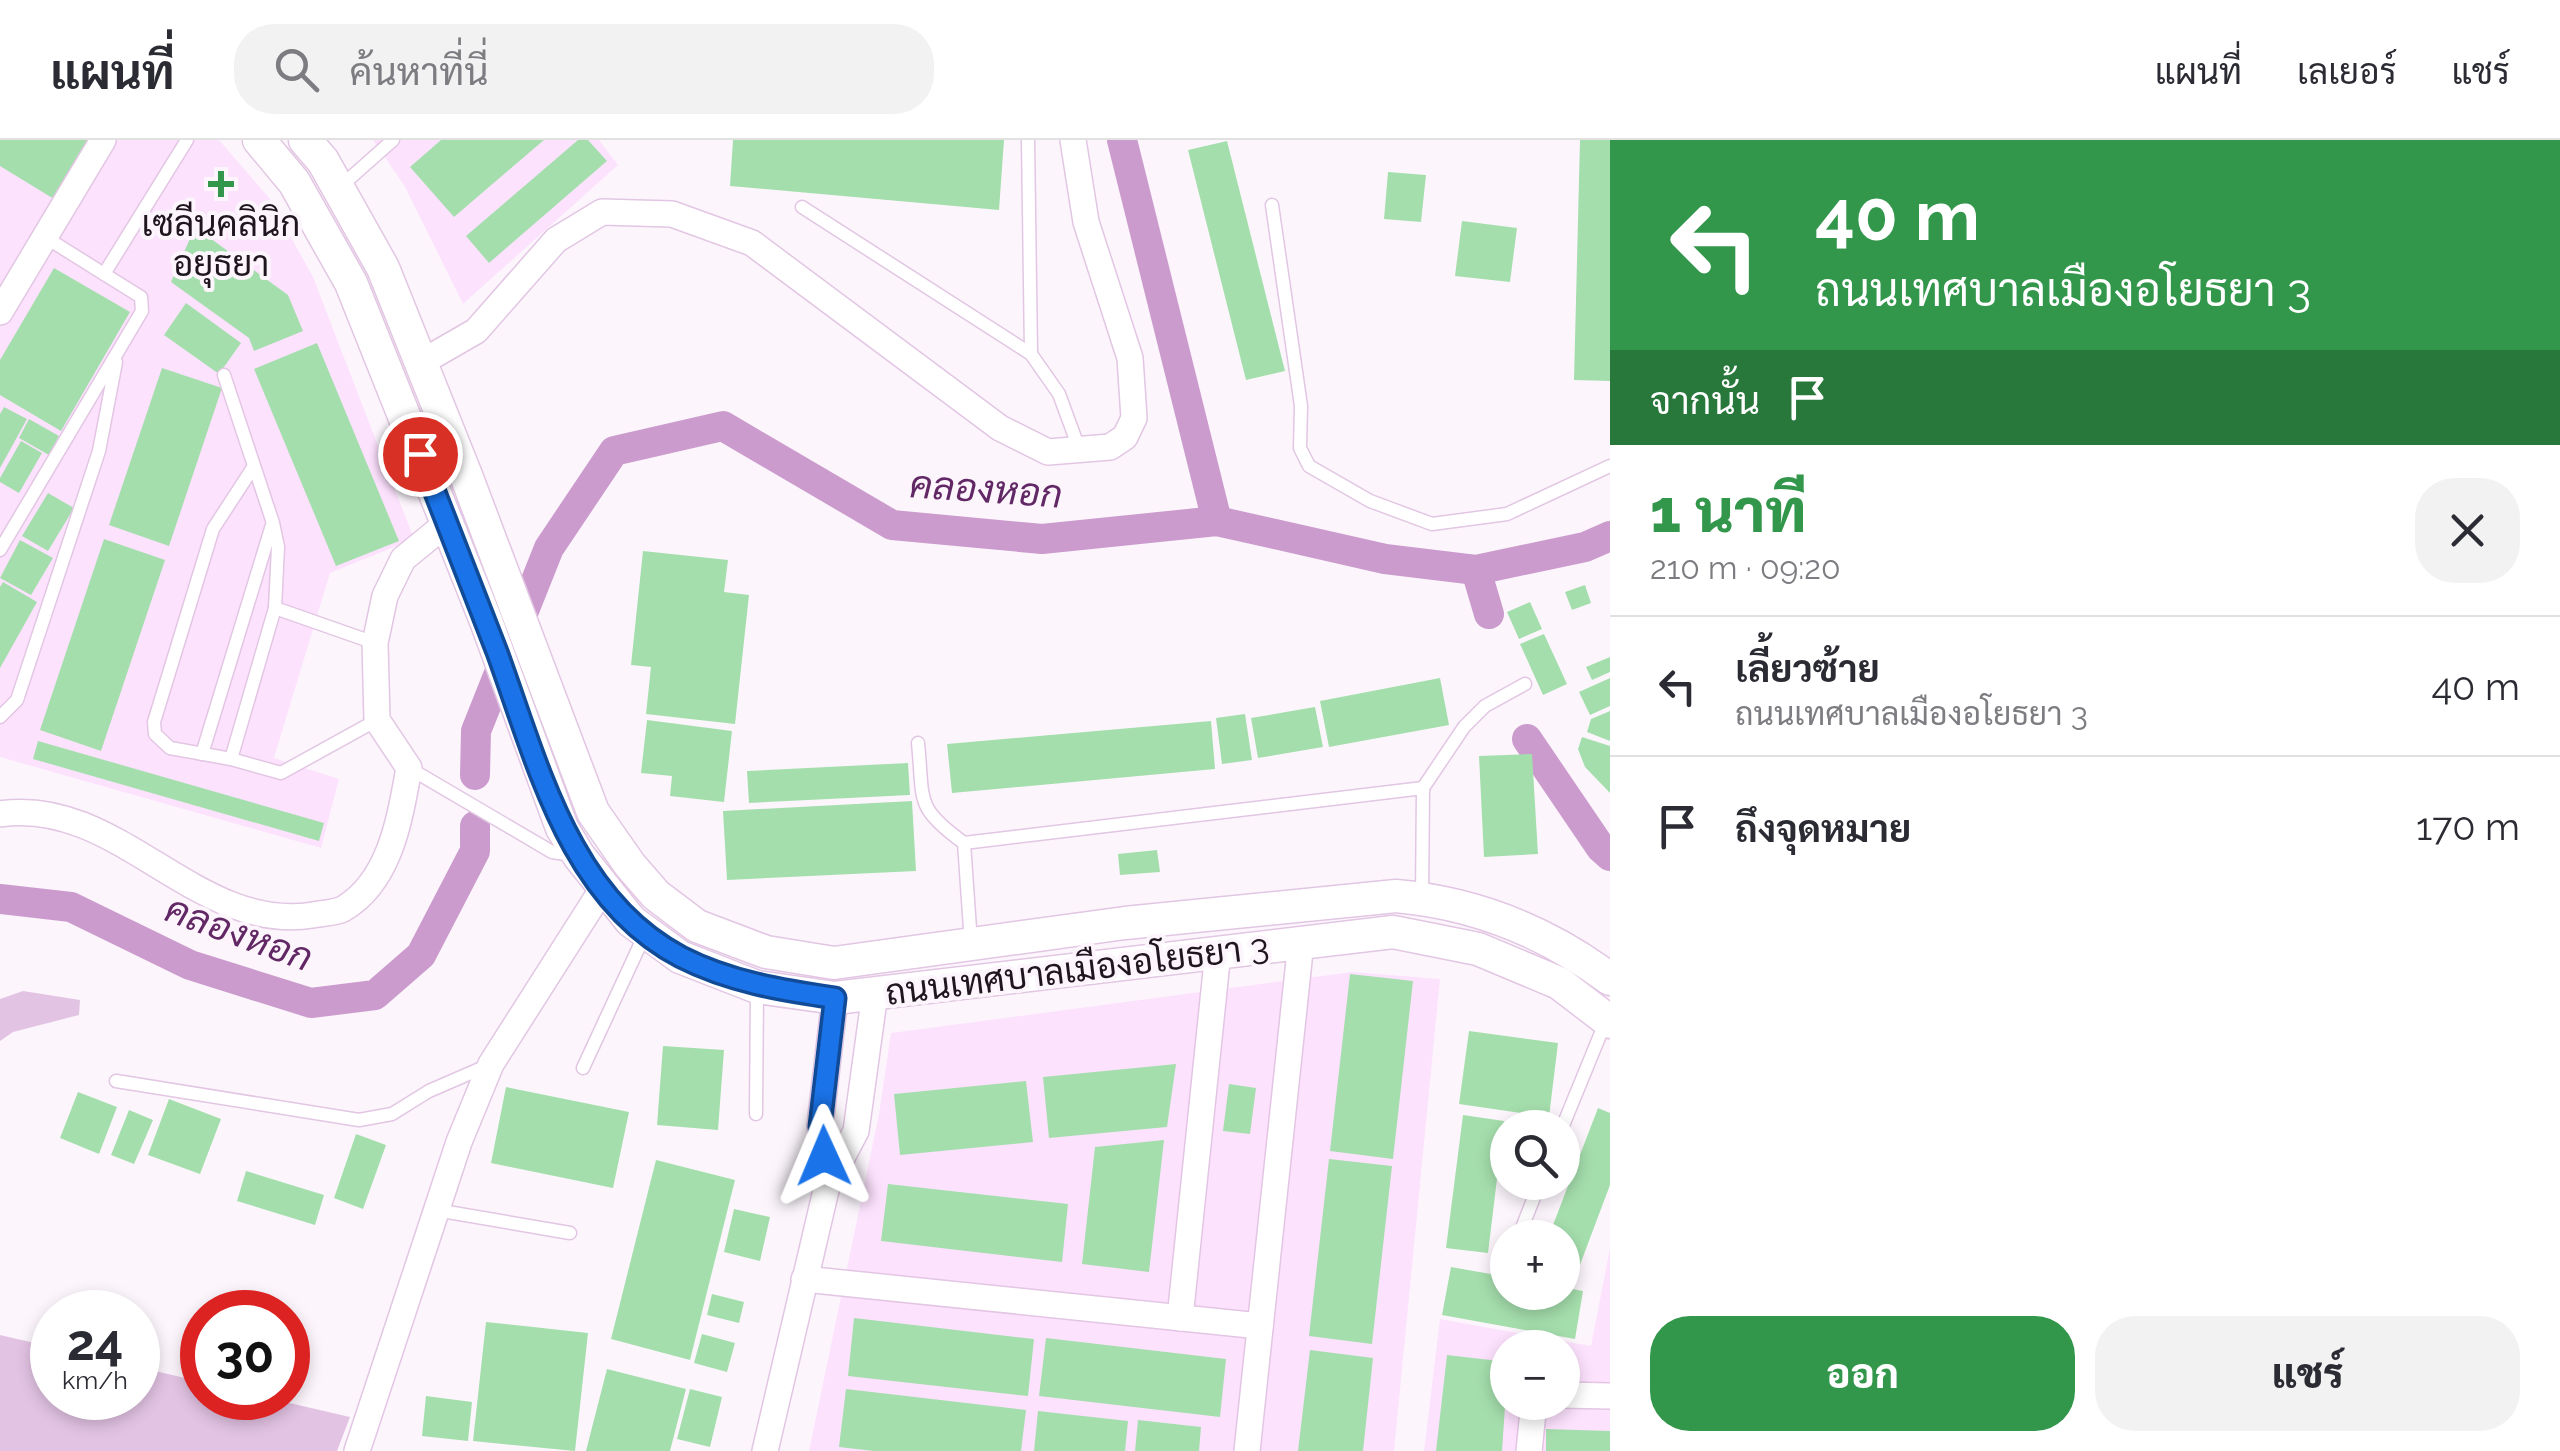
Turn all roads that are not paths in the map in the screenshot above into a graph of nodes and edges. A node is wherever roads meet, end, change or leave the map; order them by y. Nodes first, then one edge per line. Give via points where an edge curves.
1 (103, 140) edge
2 (187, 140) edge
3 (259, 140) edge
4 (305, 140) edge
5 (393, 140) edge
6 (1028, 140) edge
7 (1073, 140) edge
8 (338, 188) junction
9 (1272, 205) dead end
10 (802, 207) dead end
11 (45, 238) junction
12 (104, 274) junction
13 (0, 312) edge
14 (119, 350) junction
15 (1031, 354) junction
16 (422, 362) junction
17 (224, 375) dead end
18 (1080, 450) junction
19 (254, 466) junction
20 (1610, 466) edge
21 (0, 518) edge
22 (273, 523) junction
23 (14, 526) junction
24 (451, 532) junction
25 (0, 550) edge
26 (275, 608) junction
27 (375, 644) junction
28 (1525, 684) dead end
29 (0, 718) edge
30 (377, 720) junction
31 (918, 743) dead end
32 (202, 754) junction
33 (232, 759) junction
34 (409, 768) junction
35 (1423, 788) junction
36 (0, 814) edge
37 (964, 843) junction
38 (579, 856) junction
39 (603, 888) junction
40 (1422, 898) junction
41 (1125, 923) junction
42 (646, 931) junction
43 (1301, 942) junction
44 (971, 946) junction
45 (1218, 952) junction
46 (1132, 962) junction
47 (1610, 979) edge
48 (758, 987) junction
49 (875, 993) junction
50 (835, 998) junction
51 (1608, 1021) edge
52 (491, 1064) junction
53 (583, 1068) dead end
54 (116, 1081) dead end
55 (1570, 1110) edge
56 (756, 1114) dead end
57 (826, 1186) junction
58 (436, 1210) junction
59 (570, 1233) dead end
60 (804, 1279) junction
61 (1180, 1318) junction
62 (1260, 1326) junction
63 (1580, 1395) edge
64 (1610, 1396) edge
65 (1532, 1420) edge
66 (357, 1451) edge
67 (765, 1451) edge
68 (1247, 1451) edge
69 (1529, 1451) edge

1 - 11 street
2 - 12 lane
3 - 24 street, ถนนเทศบาลเมืองอโยธยา 3 via 294,182 351,283
4 - 8 street, ถนนเทศบาลเมืองอโยธยา 3
5 - 8 lane
6 - 15 lane
7 - 18 street via 1086,222 1130,358 1134,418 1125,437 1110,447
8 - 16 street, ถนนเทศบาลเมืองอโยธยา 3 via 384,268
9 - 20 lane via 1301,406 1300,448 1309,466 1370,501 1432,524 1507,514
10 - 15 lane
11 - 12 lane
11 - 13 street
12 - 14 lane via 140,297 142,311
14 - 23 lane
14 - 29 lane via 93,469 17,700
15 - 18 lane via 1060,394
16 - 18 street via 476,331 556,240 602,212 672,214 752,243 1000,428 1048,452
16 - 44 street, ถนนเทศบาลเมืองอโยธยา 3 via 593,812 656,895 697,926 766,952 834,962
17 - 19 lane
19 - 22 lane
19 - 32 lane via 213,530 154,722 170,748
21 - 23 lane
22 - 26 lane
22 - 32 lane
23 - 25 lane
24 - 27 street via 403,559 385,596
24 - 38 street, ถนนเทศบาลเมืองอโยธยา 3 via 562,828
26 - 27 lane
26 - 33 lane
27 - 30 street
28 - 35 lane via 1485,706
30 - 33 lane via 281,773
30 - 34 street
31 - 37 lane via 924,805 932,820
32 - 33 lane
34 - 36 street via 396,835 372,882 341,910 285,920 214,899 85,824 20,811
34 - 38 lane via 552,852
35 - 37 lane
35 - 40 lane
37 - 44 lane
38 - 39 street, ถนนเทศบาลเมืองอโยธยา 3
39 - 42 street, ถนนเทศบาลเมืองอโยธยา 3
39 - 52 street
40 - 41 street, ถนนเทศบาลเมืองอโยธยา 3
40 - 47 street, ถนนเทศบาลเมืองอโยธยา 3 via 1495,915 1571,950
41 - 44 street, ถนนเทศบาลเมืองอโยธยา 3
41 - 46 street
42 - 48 street, ถนนเทศบาลเมืองอโยธยา 3 via 680,956
42 - 53 lane
43 - 45 street, ถนนเทศบาลเมืองอโยธยา 3
43 - 51 street, ถนนเทศบาลเมืองอโยธยา 3 via 1393,932 1478,949 1559,983
43 - 62 street
45 - 46 street, ถนนเทศบาลเมืองอโยธยา 3
45 - 61 street
46 - 49 street, ถนนเทศบาลเมืองอโยธยา 3
48 - 50 street, ถนนเทศบาลเมืองอโยธยา 3
48 - 56 lane
49 - 50 street, ถนนเทศบาลเมืองอโยธยา 3
49 - 57 street via 856,1132
50 - 57 street via 820,1126
51 - 55 lane
52 - 54 lane via 392,1114 359,1120
52 - 58 street
57 - 60 street
58 - 59 lane
58 - 66 street
60 - 61 street
60 - 67 street
61 - 62 street
62 - 68 street
63 - 64 street
65 - 69 street

